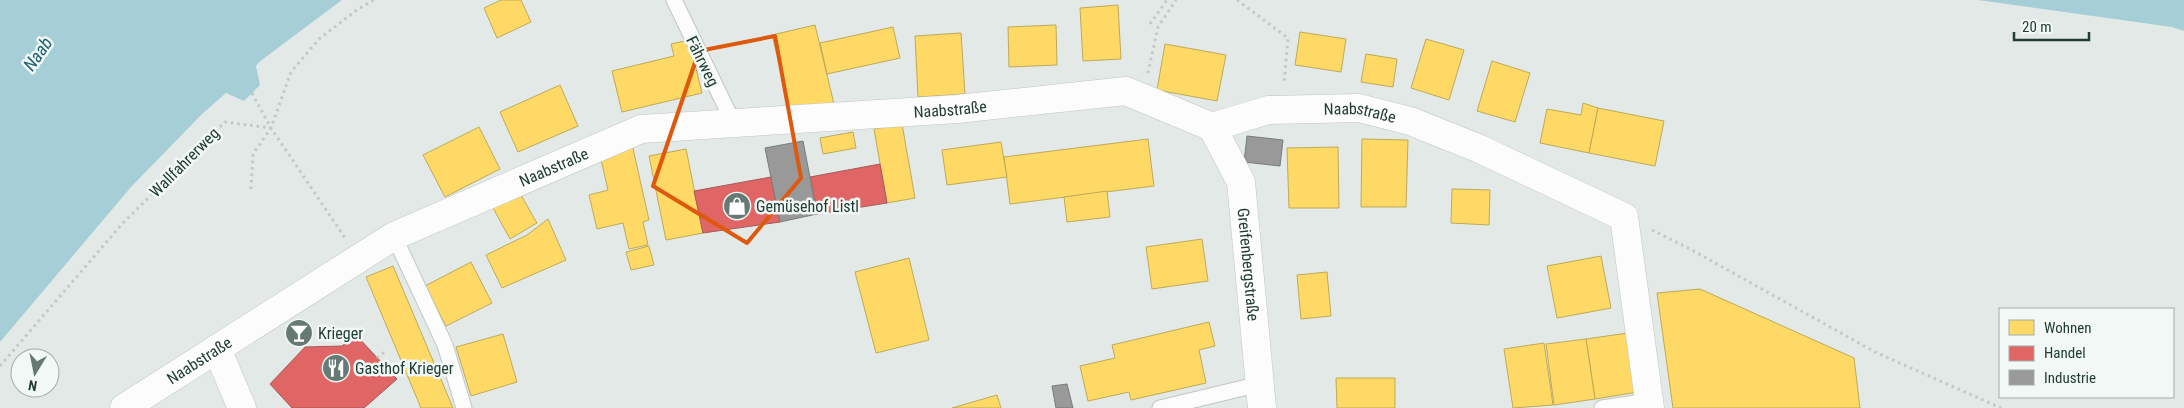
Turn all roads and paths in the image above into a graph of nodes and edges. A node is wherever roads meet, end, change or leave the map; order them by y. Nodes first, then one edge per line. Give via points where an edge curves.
1 (374, 0) edge
2 (674, 0) edge
3 (1167, 0) edge
4 (1176, 0) edge
5 (1237, 0) edge
6 (1150, 24) dead end
7 (252, 93) dead end
8 (1142, 98) junction
9 (1282, 108) junction
10 (733, 122) junction
11 (1212, 127) junction
12 (271, 128) junction
13 (251, 189) dead end
14 (1624, 217) junction
15 (394, 236) junction
16 (359, 259) junction
17 (217, 348) junction
18 (387, 350) dead end
19 (378, 358) dead end
20 (0, 366) edge
21 (1261, 396) edge
22 (1650, 404) edge
23 (124, 408) edge
24 (242, 408) edge
25 (464, 408) edge
26 (1160, 408) edge
27 (1602, 408) edge
28 (2001, 408) edge

1 - 12 path via 319,39 291,72
2 - 10 lane, Fährweg
3 - 6 path
4 - 8 path via 1158,27
5 - 9 path via 1288,38
7 - 12 path
8 - 10 street, Naabstraße via 1126,92 957,109
8 - 11 street, Naabstraße
9 - 11 street, Naabstraße
9 - 14 street, Naabstraße via 1359,108 1410,121 1480,149
10 - 15 street, Naabstraße via 640,129
11 - 21 street, Greifenbergstraße via 1241,182
12 - 13 path via 253,154
12 - 16 path
12 - 20 path, Wallfahrerweg via 225,122 122,224
14 - 22 street
14 - 28 path via 1690,249 1875,352
15 - 16 street, Naabstraße
15 - 25 lane via 445,345
16 - 17 street, Naabstraße
17 - 23 street, Naabstraße
17 - 24 street
18 - 19 path
21 - 26 lane
22 - 27 lane

